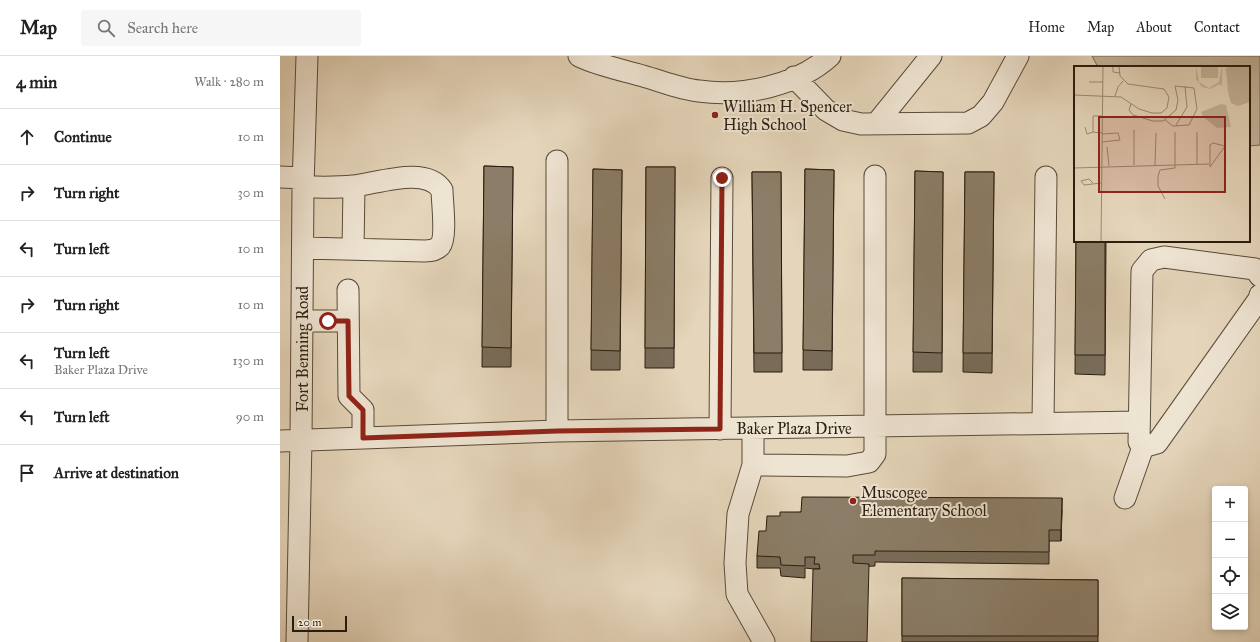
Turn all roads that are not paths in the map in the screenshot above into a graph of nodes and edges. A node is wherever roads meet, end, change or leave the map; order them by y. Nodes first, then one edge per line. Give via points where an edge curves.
1 (307, 56) edge
2 (579, 56) edge
3 (830, 56) edge
4 (931, 56) edge
5 (1018, 56) edge
6 (794, 77) junction
7 (876, 124) junction
8 (557, 161) dead end
9 (875, 176) dead end
10 (1046, 176) dead end
11 (280, 177) edge
12 (722, 178) dead end
13 (303, 183) junction
14 (354, 186) junction
15 (303, 248) junction
16 (353, 249) junction
17 (1260, 276) edge
18 (348, 290) dead end
19 (1260, 295) edge
20 (302, 321) junction
21 (348, 321) junction
22 (1140, 422) junction
23 (1042, 423) junction
24 (874, 427) junction
25 (753, 428) junction
26 (720, 429) junction
27 (557, 431) junction
28 (363, 438) junction
29 (301, 440) junction
30 (280, 441) edge
31 (1143, 447) junction
32 (753, 465) junction
33 (1125, 498) dead end
34 (289, 567) edge
35 (297, 642) edge
36 (764, 642) edge

1 - 13 street, Fort Benning Road
2 - 6 street via 698,91 737,92 781,84
3 - 6 street
4 - 7 street
5 - 7 street via 993,102 981,116 968,123
6 - 7 street via 826,110 843,120
8 - 27 street
9 - 24 street
10 - 23 street
11 - 13 street
12 - 26 street
13 - 14 street
13 - 15 street, Fort Benning Road
14 - 16 street
14 - 16 street via 396,178 426,179 434,182 442,190 443,238 440,246 432,250
15 - 16 street
15 - 20 street, Fort Benning Road
17 - 22 street via 1255,269 1164,257 1151,260 1146,265 1142,271
18 - 21 street
19 - 31 street via 1158,443
20 - 21 street
20 - 29 street, Fort Benning Road
21 - 28 street via 349,396 363,410
22 - 23 street, Baker Plaza Drive
22 - 31 street via 1139,442
23 - 24 street, Baker Plaza Drive
24 - 25 street, Baker Plaza Drive
24 - 32 street via 875,454 869,462 847,466
25 - 26 street, Baker Plaza Drive
25 - 32 street
26 - 27 street, Baker Plaza Drive
27 - 28 street, Baker Plaza Drive
28 - 29 street, Baker Plaza Drive
29 - 30 street, Baker Plaza Drive
29 - 34 street, Fort Benning Road
31 - 33 street
32 - 36 street via 738,514 735,563 737,594
34 - 35 street, Fort Benning Road

